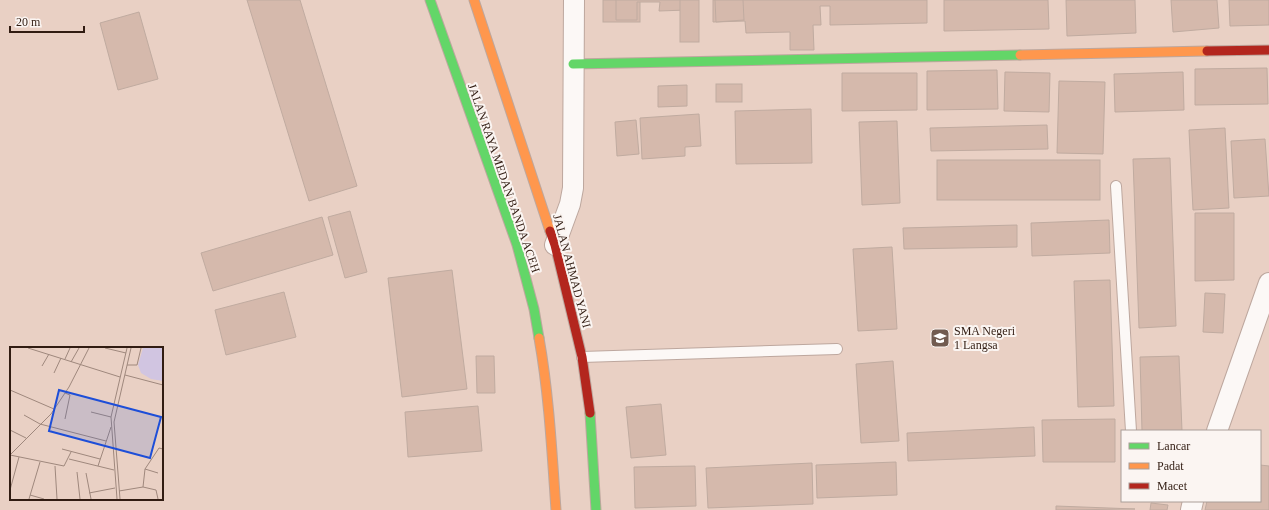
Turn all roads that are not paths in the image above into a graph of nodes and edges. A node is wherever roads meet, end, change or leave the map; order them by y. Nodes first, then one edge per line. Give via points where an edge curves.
1 (430, 0) edge
2 (474, 0) edge
3 (574, 0) edge
4 (1269, 50) edge
5 (573, 64) junction
6 (1116, 186) dead end
7 (556, 245) junction
8 (1269, 283) edge
9 (837, 348) dead end
10 (582, 357) junction
11 (1131, 430) edge
12 (1217, 430) edge
13 (556, 510) edge
14 (596, 510) edge

1 - 13 main road, JALAN RAYA MEDAN BANDA ACEH via 517,245 534,309 543,359
2 - 7 main road, JALAN AHMAD YANI
3 - 5 street
4 - 5 main road
5 - 7 street via 573,188
6 - 11 lane
7 - 10 main road, JALAN AHMAD YANI
8 - 12 street
9 - 10 lane
10 - 14 main road, JALAN AHMAD YANI via 591,417

